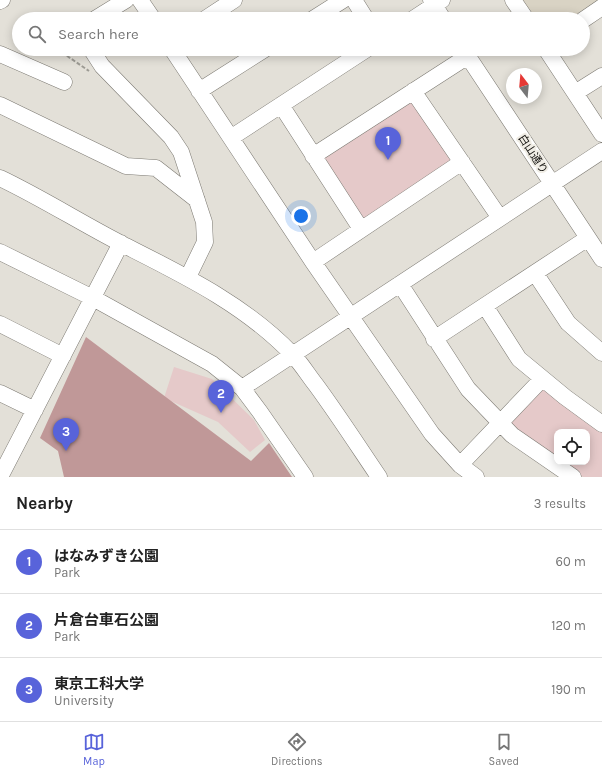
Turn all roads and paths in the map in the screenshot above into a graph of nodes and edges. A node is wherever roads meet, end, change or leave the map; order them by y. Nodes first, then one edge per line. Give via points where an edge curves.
1 (126, 0) edge
2 (140, 0) edge
3 (234, 0) edge
4 (343, 0) edge
5 (354, 0) edge
6 (513, 0) edge
7 (436, 2) edge
8 (602, 8) edge
9 (106, 12) edge
10 (148, 12) edge
11 (216, 12) edge
12 (324, 12) edge
13 (362, 12) edge
14 (422, 12) edge
15 (440, 12) edge
16 (521, 12) edge
17 (590, 16) edge
18 (0, 54) edge
19 (67, 56) edge
20 (96, 56) edge
21 (176, 56) edge
22 (254, 56) edge
23 (356, 56) edge
24 (462, 56) edge
25 (468, 56) edge
26 (551, 56) edge
27 (100, 63) junction
28 (602, 76) edge
29 (64, 82) dead end
30 (199, 91) junction
31 (413, 92) junction
32 (575, 93) junction
33 (0, 105) edge
34 (281, 105) junction
35 (602, 134) edge
36 (232, 137) junction
37 (602, 151) edge
38 (313, 156) junction
39 (462, 162) junction
40 (0, 178) edge
41 (552, 184) junction
42 (197, 200) junction
43 (500, 218) junction
44 (361, 229) junction
45 (588, 238) junction
46 (121, 243) junction
47 (0, 252) edge
48 (602, 259) edge
49 (312, 262) junction
50 (535, 273) junction
51 (188, 277) junction
52 (400, 284) junction
53 (92, 298) junction
54 (485, 306) junction
55 (350, 317) junction
56 (0, 324) edge
57 (434, 339) junction
58 (602, 353) edge
59 (293, 355) junction
60 (63, 356) junction
61 (542, 379) junction
62 (242, 388) junction
63 (0, 393) edge
64 (35, 410) junction
65 (500, 423) junction
66 (602, 424) edge
67 (460, 464) junction
68 (5, 470) edge
69 (305, 477) edge
70 (379, 477) edge
71 (476, 477) edge
72 (572, 477) edge

1 - 9 street
2 - 10 street
3 - 11 street
4 - 12 street
5 - 13 street
6 - 16 street
7 - 14 street
7 - 15 street
8 - 17 street
18 - 29 street
19 - 27 path via 90,72
20 - 27 street
21 - 30 street
22 - 30 street
23 - 34 street
24 - 31 street
25 - 41 street, 白山通り
26 - 32 street
27 - 42 street via 171,137 181,152
28 - 32 street
30 - 36 street
31 - 38 street
31 - 39 street
32 - 35 street
33 - 42 street via 126,166 156,168
34 - 36 street
34 - 38 street
36 - 49 street
37 - 41 street
38 - 44 street
39 - 43 street
39 - 44 street
40 - 46 street via 42,198
41 - 43 street
41 - 45 street, 白山通り
42 - 51 street via 204,222 205,242
43 - 52 street
44 - 49 street
45 - 48 street, 白山通り
45 - 50 street
46 - 51 street
46 - 53 street
47 - 53 street
49 - 55 street
50 - 54 street
50 - 58 street via 568,323
51 - 59 street via 256,322
52 - 55 street
52 - 57 street
53 - 60 street
53 - 62 street via 212,364
54 - 57 street
54 - 61 street via 520,359
55 - 59 street
55 - 67 street via 432,434
56 - 60 street
57 - 65 street via 468,389
59 - 62 street
59 - 70 street
60 - 64 street
61 - 65 street
61 - 66 street
62 - 69 street
63 - 64 street
64 - 68 street
65 - 67 street
65 - 72 street via 512,435
67 - 71 street

